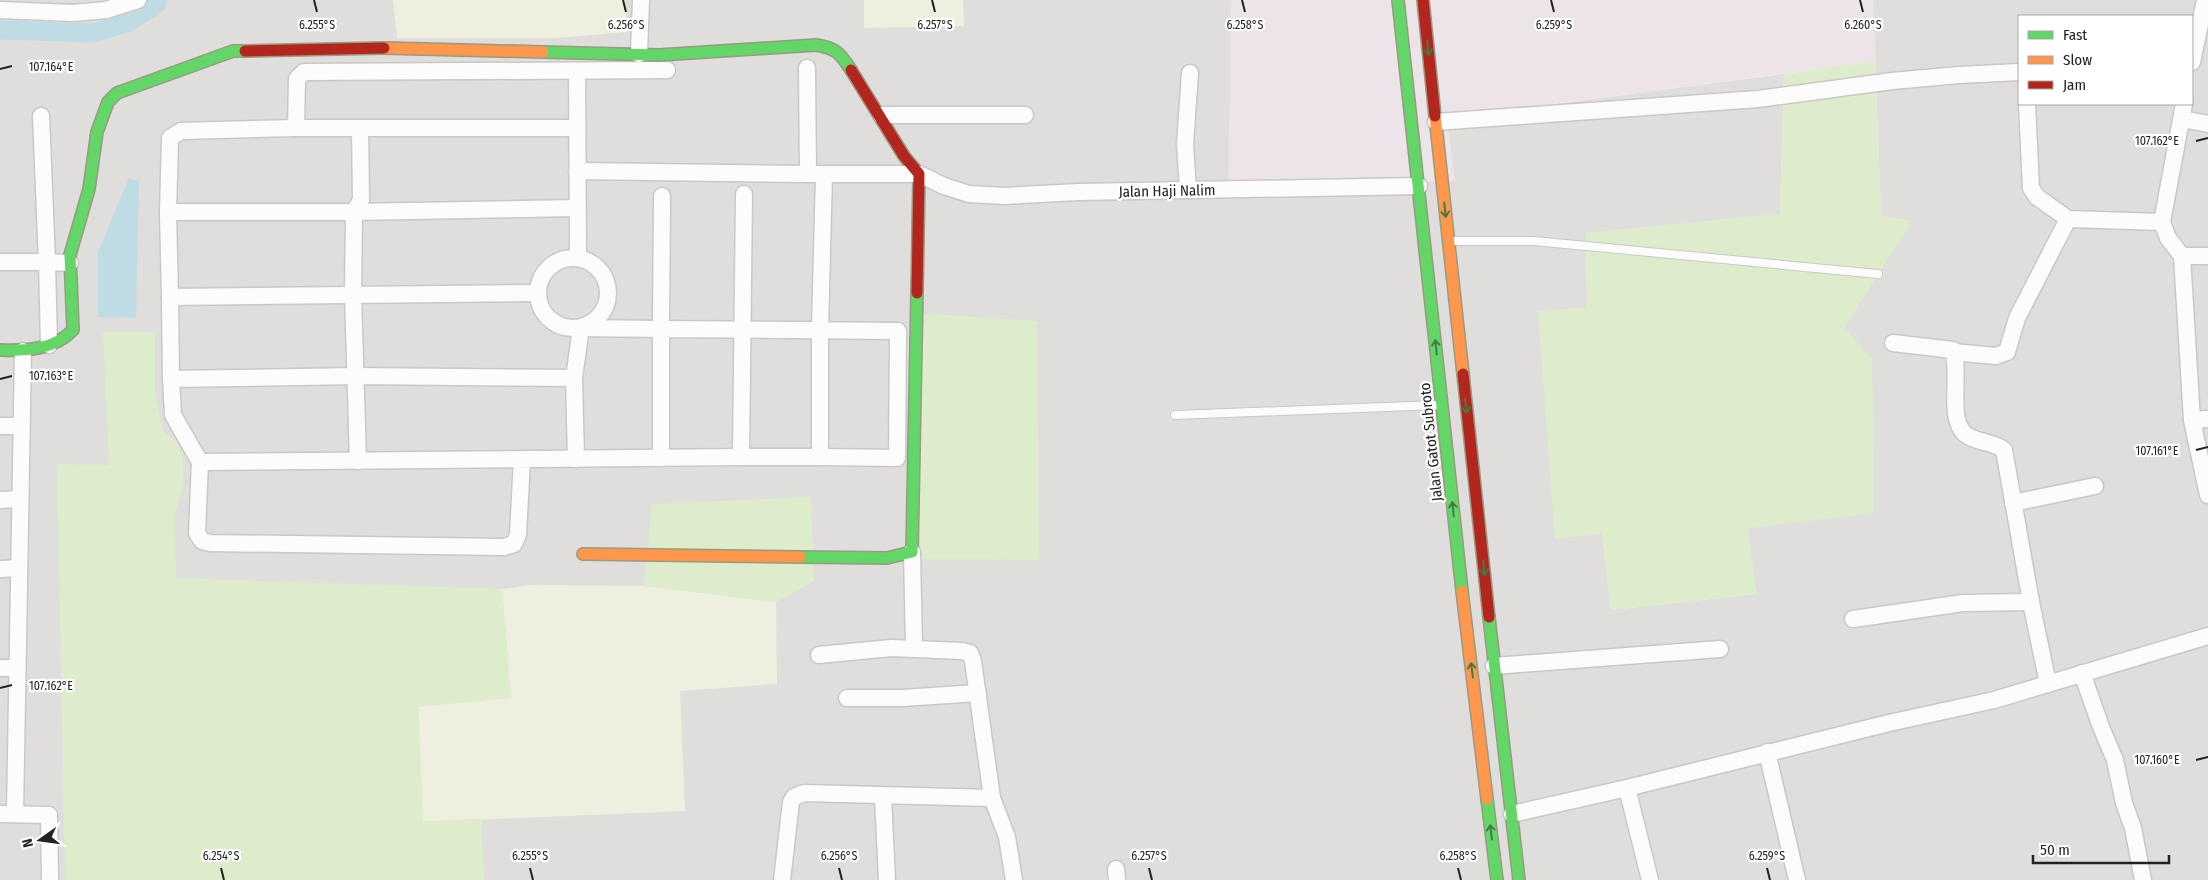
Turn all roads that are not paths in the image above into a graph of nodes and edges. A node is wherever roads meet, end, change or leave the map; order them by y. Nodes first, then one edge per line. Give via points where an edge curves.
1 (138, 0) edge
2 (642, 0) edge
3 (1398, 0) edge
4 (1423, 0) edge
5 (2205, 0) edge
6 (0, 10) edge
7 (640, 54) junction
8 (2193, 57) edge
9 (806, 68) dead end
10 (667, 70) dead end
11 (577, 71) junction
12 (2018, 72) edge
13 (1190, 74) dead end
14 (2027, 105) edge
15 (2183, 111) edge
16 (880, 115) junction
17 (1024, 115) dead end
18 (41, 116) dead end
19 (1436, 122) junction
20 (2208, 124) edge
21 (296, 128) junction
22 (577, 128) junction
23 (360, 129) junction
24 (577, 171) junction
25 (808, 174) junction
26 (919, 174) junction
27 (824, 175) junction
28 (1419, 186) junction
29 (1188, 190) junction
30 (744, 194) dead end
31 (662, 196) dead end
32 (577, 208) junction
33 (168, 212) junction
34 (354, 212) junction
35 (2068, 219) junction
36 (2162, 222) junction
37 (1449, 240) junction
38 (2182, 256) junction
39 (2208, 256) edge
40 (578, 258) junction
41 (0, 262) edge
42 (47, 262) junction
43 (70, 263) junction
44 (1878, 274) dead end
45 (353, 294) junction
46 (538, 294) junction
47 (170, 296) junction
48 (581, 328) junction
49 (661, 329) junction
50 (743, 329) junction
51 (820, 329) junction
52 (1892, 343) dead end
53 (49, 345) junction
54 (0, 350) edge
55 (23, 351) junction
56 (1953, 352) junction
57 (357, 376) junction
58 (574, 378) junction
59 (171, 379) junction
60 (1442, 405) junction
61 (1175, 415) dead end
62 (2200, 420) edge
63 (0, 426) edge
64 (22, 426) junction
65 (741, 457) junction
66 (820, 457) junction
67 (661, 458) junction
68 (522, 459) junction
69 (576, 459) junction
70 (358, 461) junction
71 (200, 462) junction
72 (2095, 486) dead end
73 (2208, 495) edge
74 (0, 500) edge
75 (20, 500) junction
76 (2013, 503) junction
77 (912, 552) junction
78 (583, 554) dead end
79 (19, 568) junction
80 (0, 569) edge
81 (2031, 602) junction
82 (1853, 620) dead end
83 (2208, 636) edge
84 (914, 648) junction
85 (1720, 649) dead end
86 (819, 655) dead end
87 (1494, 666) junction
88 (0, 668) edge
89 (17, 668) junction
90 (2082, 673) junction
91 (2048, 684) junction
92 (978, 693) junction
93 (847, 698) dead end
94 (1767, 752) junction
95 (1627, 788) junction
96 (883, 797) junction
97 (992, 798) junction
98 (8, 814) edge
99 (1512, 814) junction
100 (50, 880) edge
101 (782, 880) edge
102 (887, 880) edge
103 (1014, 880) edge
104 (1497, 880) edge
105 (1519, 880) edge
106 (1650, 880) edge
107 (1797, 880) edge
108 (2141, 880) edge

1 - 6 street via 106,10 73,13
2 - 7 street
3 - 28 main road, Jalan Gatot Subroto
4 -> 19 main road
5 - 8 street
7 - 16 main road via 828,47 840,52
7 - 43 main road via 395,48 227,52 117,93 108,102 97,132 89,189
9 - 25 street
10 - 11 street
11 - 21 street via 304,72 297,79
11 - 22 street
12 - 19 street via 1901,80 1758,99
13 - 29 street via 1185,144
14 - 35 street via 2031,188 2037,197
15 - 20 street
15 - 36 street
16 - 17 street
16 - 26 main road via 904,156
18 - 42 street
19 -> 37 main road
21 - 23 street
21 - 33 street via 181,131 170,138
22 - 23 street
22 - 24 street
23 - 34 street via 361,200
24 - 25 street
24 - 32 street
25 - 27 street
26 - 27 street
26 - 29 street, Jalan Haji Nalim via 961,191 995,196
26 - 77 main road
27 - 51 street
28 - 29 street, Jalan Haji Nalim
60 -> 28 main road, Jalan Gatot Subroto
30 - 50 street
31 - 49 street
32 - 34 street
32 - 40 street
33 - 34 street
33 - 47 street
34 - 45 street
35 - 36 street
35 - 56 street via 2017,318 2007,352 1996,356
36 - 38 street via 2168,238
37 - 44 lane via 1534,241
37 -> 87 main road
38 - 39 street
38 - 62 street
40 - 46 street via 556,262 546,270 540,280
40 - 48 street via 598,268 608,288 604,310 597,319
41 - 42 street
42 - 43 street
42 - 53 street
43 - 53 main road via 73,330 61,342
45 - 46 street
45 - 47 street
45 - 57 street
46 - 48 street via 545,315 554,323 566,328
47 - 59 street
48 - 49 street
48 - 58 street
49 - 50 street
49 - 67 street
50 - 51 street
50 - 65 street
51 - 66 street
51 - 66 street via 898,331 897,458
52 - 56 street
53 - 55 main road
54 - 55 main road
55 - 64 street
56 - 76 street via 1960,430 1967,436 2004,450
57 - 58 street
57 - 59 street
57 - 70 street
58 - 69 street
59 - 71 street via 173,415
60 - 61 lane
104 -> 60 main road, Jalan Gatot Subroto
62 - 73 street
63 - 64 street
64 - 75 street
65 - 66 street
65 - 67 street
67 - 69 street
68 - 69 street
68 - 70 street
68 - 71 street via 518,535 514,544 504,547 210,544 202,541 198,533
70 - 71 street
72 - 76 street
74 - 75 street
75 - 79 street
76 - 81 street
77 - 78 main road via 887,558
77 - 84 street
79 - 80 street
79 - 89 street
81 - 82 street via 1963,604
81 - 91 street
83 - 90 street
84 - 86 street
84 - 92 street via 970,653
85 - 87 street
87 - 99 main road
88 - 89 street
89 - 98 street
90 - 91 street
90 - 108 street via 2115,760 2133,828
91 - 94 street via 1994,700
92 - 93 street
92 - 97 street
94 - 95 street
94 - 107 street
95 - 99 street
95 - 106 street
96 - 97 street
96 - 101 street via 804,793 794,796
96 - 102 street
97 - 103 street via 1007,837
98 - 100 street via 49,815
99 - 105 main road

